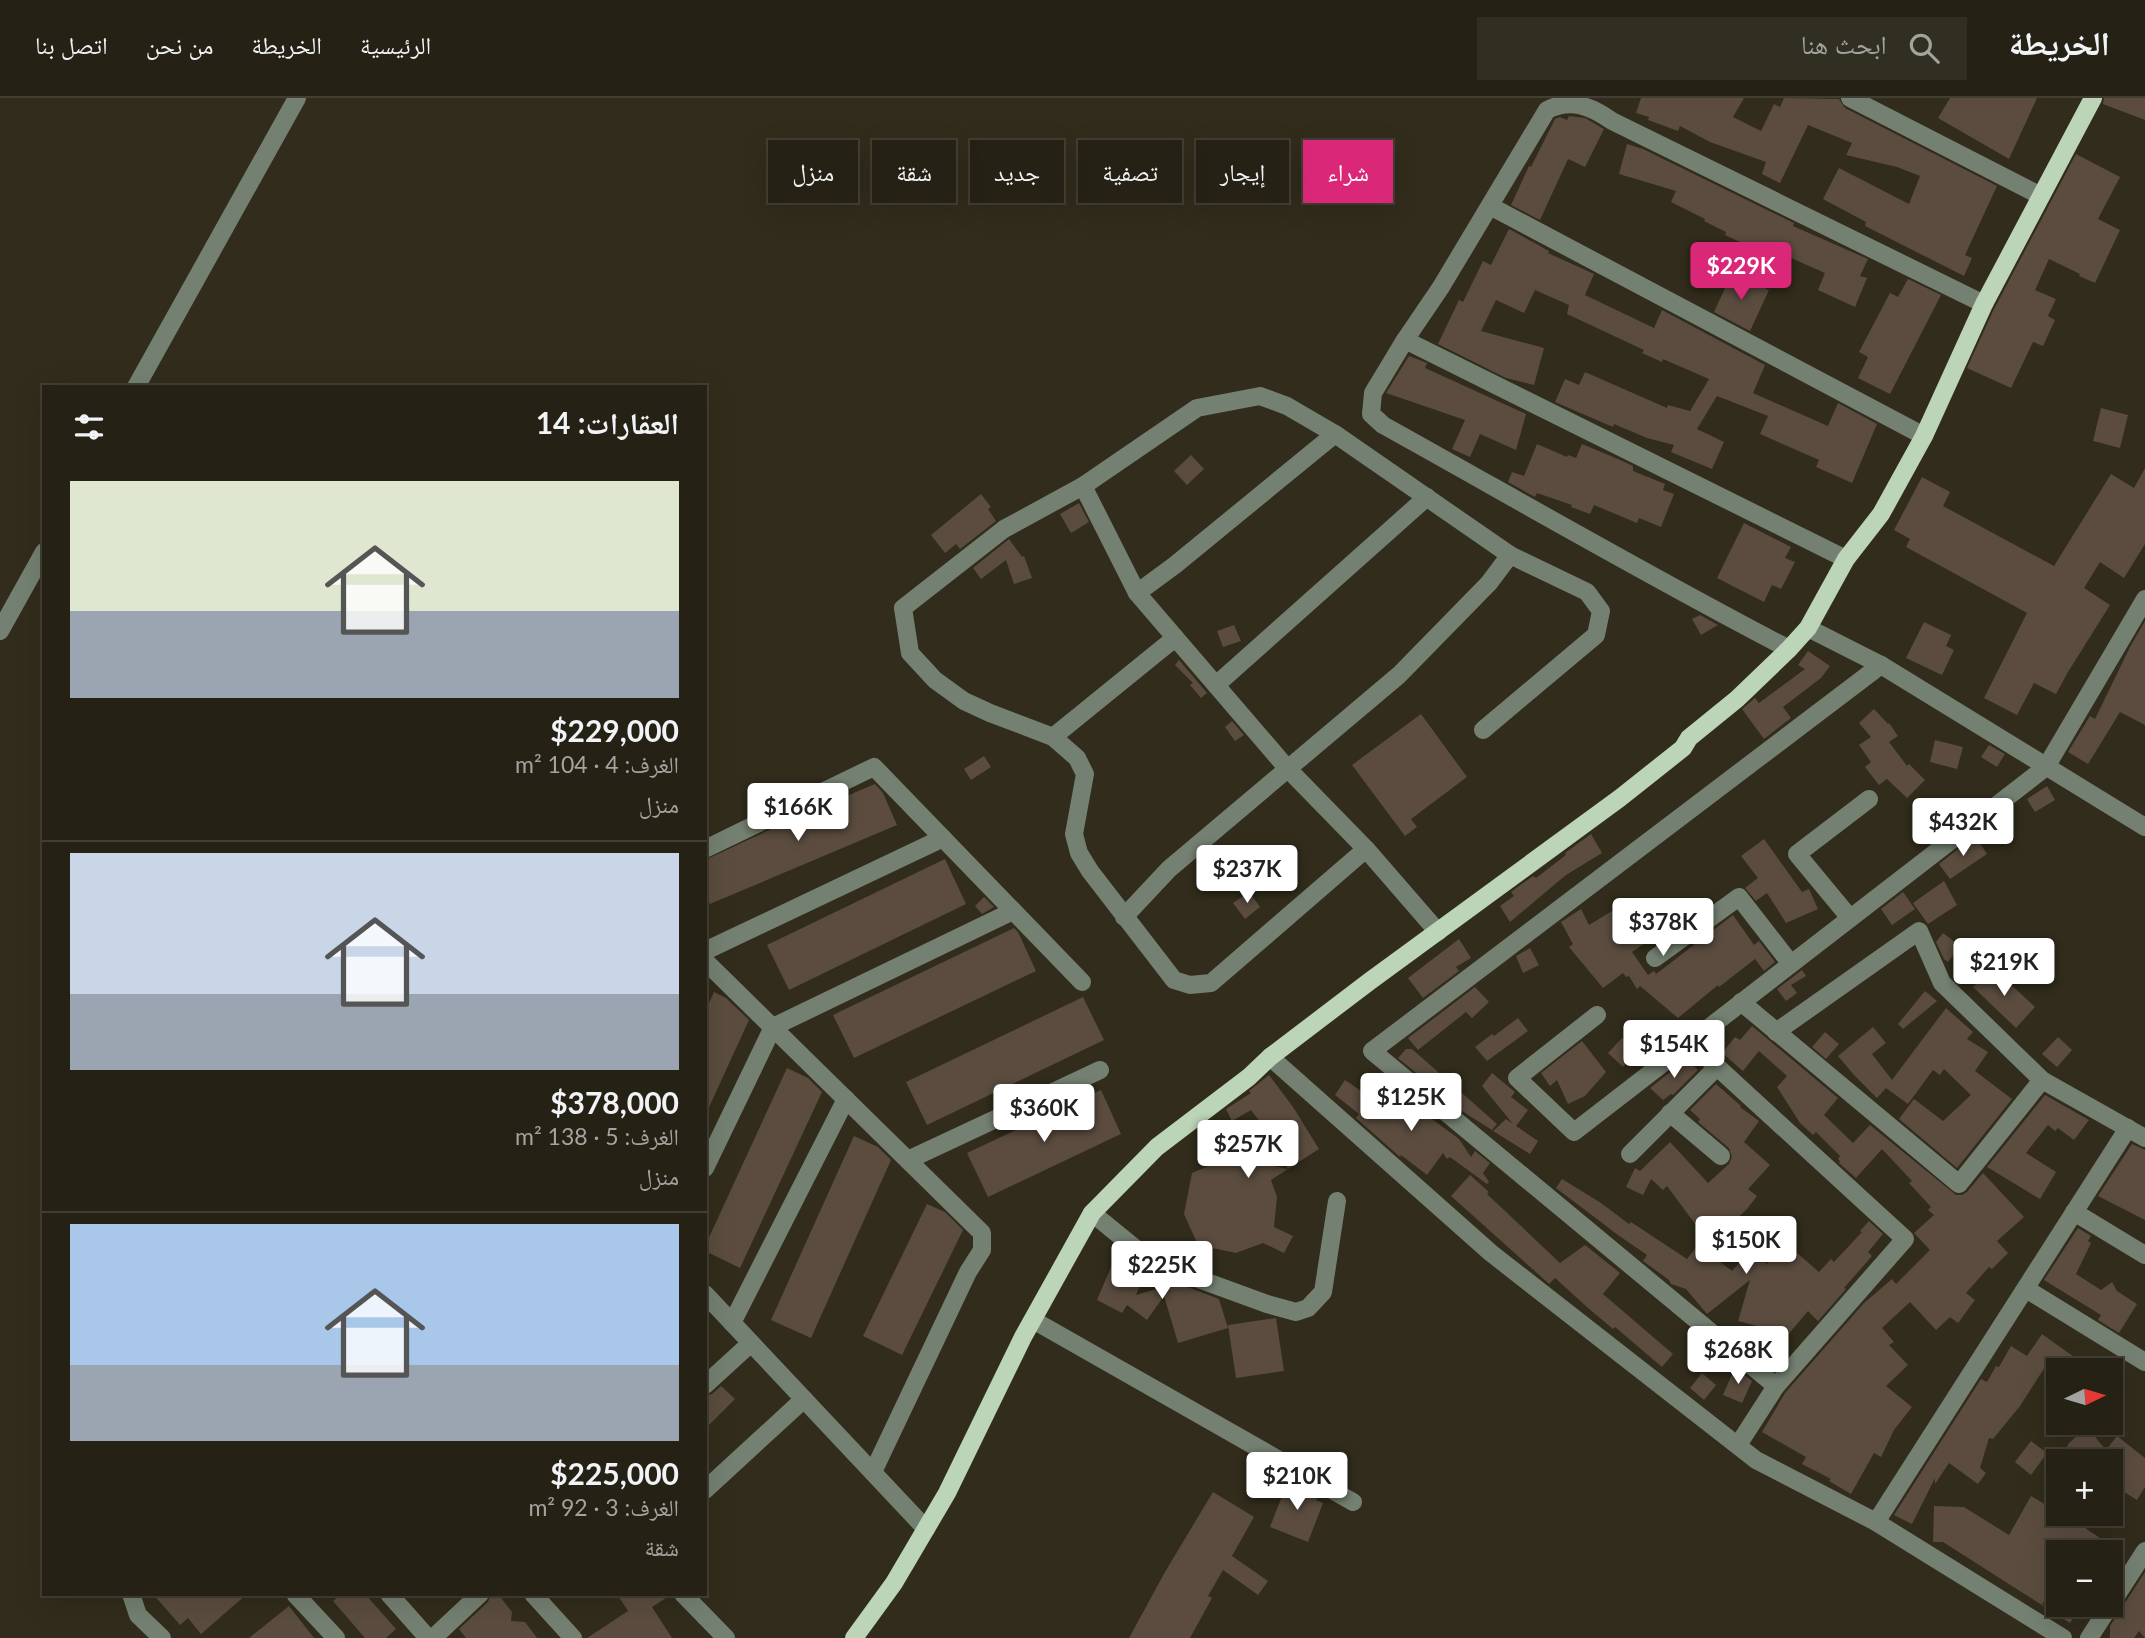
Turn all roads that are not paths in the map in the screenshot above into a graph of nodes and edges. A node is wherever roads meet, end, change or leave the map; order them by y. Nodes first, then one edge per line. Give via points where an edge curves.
1 (297, 98) edge
2 (1850, 98) edge
3 (2093, 98) edge
4 (1586, 100) edge
5 (2041, 196) junction
6 (1490, 206) junction
7 (1984, 304) junction
8 (1405, 340) junction
9 (137, 385) edge
10 (1335, 434) junction
11 (1924, 436) junction
12 (1083, 486) junction
13 (1427, 497) junction
14 (1510, 555) junction
15 (42, 556) edge
16 (1846, 559) junction
17 (1137, 593) junction
18 (2145, 599) edge
19 (1808, 628) junction
20 (0, 631) edge
21 (1175, 638) junction
22 (1789, 649) junction
23 (1881, 665) junction
24 (1216, 685) junction
25 (1483, 730) dead end
26 (1053, 737) junction
27 (2046, 767) junction
28 (1287, 768) junction
29 (1869, 799) dead end
30 (2145, 827) edge
31 (943, 838) junction
32 (707, 848) edge
33 (1366, 849) junction
34 (1013, 911) junction
35 (1124, 917) junction
36 (1850, 918) junction
37 (1438, 932) junction
38 (707, 950) edge
39 (1655, 958) dead end
40 (707, 963) edge
41 (1791, 964) junction
42 (1082, 982) dead end
43 (1741, 1002) junction
44 (1597, 1015) dead end
45 (773, 1027) junction
46 (1776, 1032) junction
47 (1690, 1042) junction
48 (1270, 1058) junction
49 (1717, 1067) junction
50 (1100, 1070) dead end
51 (2042, 1080) junction
52 (846, 1099) junction
53 (1670, 1113) junction
54 (2128, 1128) junction
55 (2145, 1138) edge
56 (1630, 1154) dead end
57 (1721, 1156) dead end
58 (908, 1160) junction
59 (707, 1164) edge
60 (1337, 1201) dead end
61 (2074, 1212) junction
62 (1091, 1213) junction
63 (2145, 1255) edge
64 (2026, 1289) junction
65 (707, 1296) edge
66 (1033, 1320) junction
67 (732, 1323) junction
68 (751, 1343) junction
69 (2145, 1362) edge
70 (707, 1383) edge
71 (1776, 1386) junction
72 (804, 1399) junction
73 (1738, 1445) junction
74 (873, 1472) junction
75 (707, 1488) edge
76 (1353, 1502) dead end
77 (1876, 1522) junction
78 (926, 1529) junction
79 (2145, 1551) edge
80 (132, 1596) edge
81 (297, 1596) edge
82 (391, 1596) edge
83 (478, 1596) edge
84 (535, 1596) edge
85 (685, 1596) edge
86 (722, 1637) edge
87 (162, 1638) edge
88 (336, 1638) edge
89 (431, 1638) edge
90 (573, 1638) edge
91 (854, 1638) edge
92 (2063, 1638) edge
93 (2089, 1638) edge

1 - 9 street
2 - 5 street
3 - 5 main road
4 - 6 street via 1555,103 1547,110
4 - 7 street via 1612,121
5 - 7 main road
6 - 8 street
6 - 11 street
7 - 11 main road
8 - 16 street
8 - 22 street via 1373,393 1371,415 1383,425
10 - 12 street via 1260,396 1198,408
10 - 13 street
10 - 17 street
11 - 16 main road via 1881,513
12 - 17 street
12 - 26 street via 1004,529 903,608 910,653 935,680 964,701
13 - 14 street
13 - 24 street
14 - 25 street via 1587,592 1601,611 1596,635
14 - 28 street via 1489,583 1399,675
15 - 20 street
16 - 19 main road
17 - 21 street
18 - 27 street
19 - 22 main road
19 - 23 street
21 - 24 street
21 - 26 street
22 - 37 main road via 1683,748 1620,799
23 - 27 street
23 - 71 street via 1372,1051
24 - 28 street
26 - 35 street via 1077,758 1085,774 1074,834 1079,853
27 - 30 street
27 - 36 street
28 - 33 street
28 - 35 street via 1169,869
29 - 36 street via 1797,854
31 - 32 street via 874,766
31 - 34 street
31 - 38 street
33 - 35 street via 1211,983 1190,985 1174,980
33 - 37 street
34 - 42 street
34 - 45 street
36 - 41 street
37 - 48 main road
39 - 41 street via 1739,897
40 - 45 street
41 - 43 street
43 - 46 street
43 - 47 street
44 - 47 street via 1517,1078 1574,1132
45 - 52 street
45 - 59 street
46 - 51 street via 1959,1184
46 - 51 street via 1919,931 1942,983
47 - 49 street
48 - 62 main road via 1157,1147
48 - 73 street via 1491,1253
49 - 53 street
49 - 71 street via 1905,1239
50 - 58 street
51 - 54 street
52 - 58 street
52 - 67 street
53 - 56 street
53 - 57 street
54 - 55 street
54 - 61 street
58 - 74 street via 982,1233 982,1250
60 - 62 street via 1323,1292 1308,1308 1296,1312 1185,1274 1141,1253
61 - 63 street
61 - 64 street
62 - 66 main road
64 - 69 street
64 - 77 street
65 - 67 street
66 - 76 street
66 - 78 main road
67 - 68 street
68 - 70 street
68 - 72 street
71 - 73 street
72 - 74 street
72 - 75 street
73 - 77 street via 1756,1460
74 - 78 street
77 - 92 street
78 - 91 main road
79 - 93 street
80 - 87 street via 138,1615
81 - 88 street
82 - 89 street
83 - 89 street
84 - 90 street
85 - 86 street

